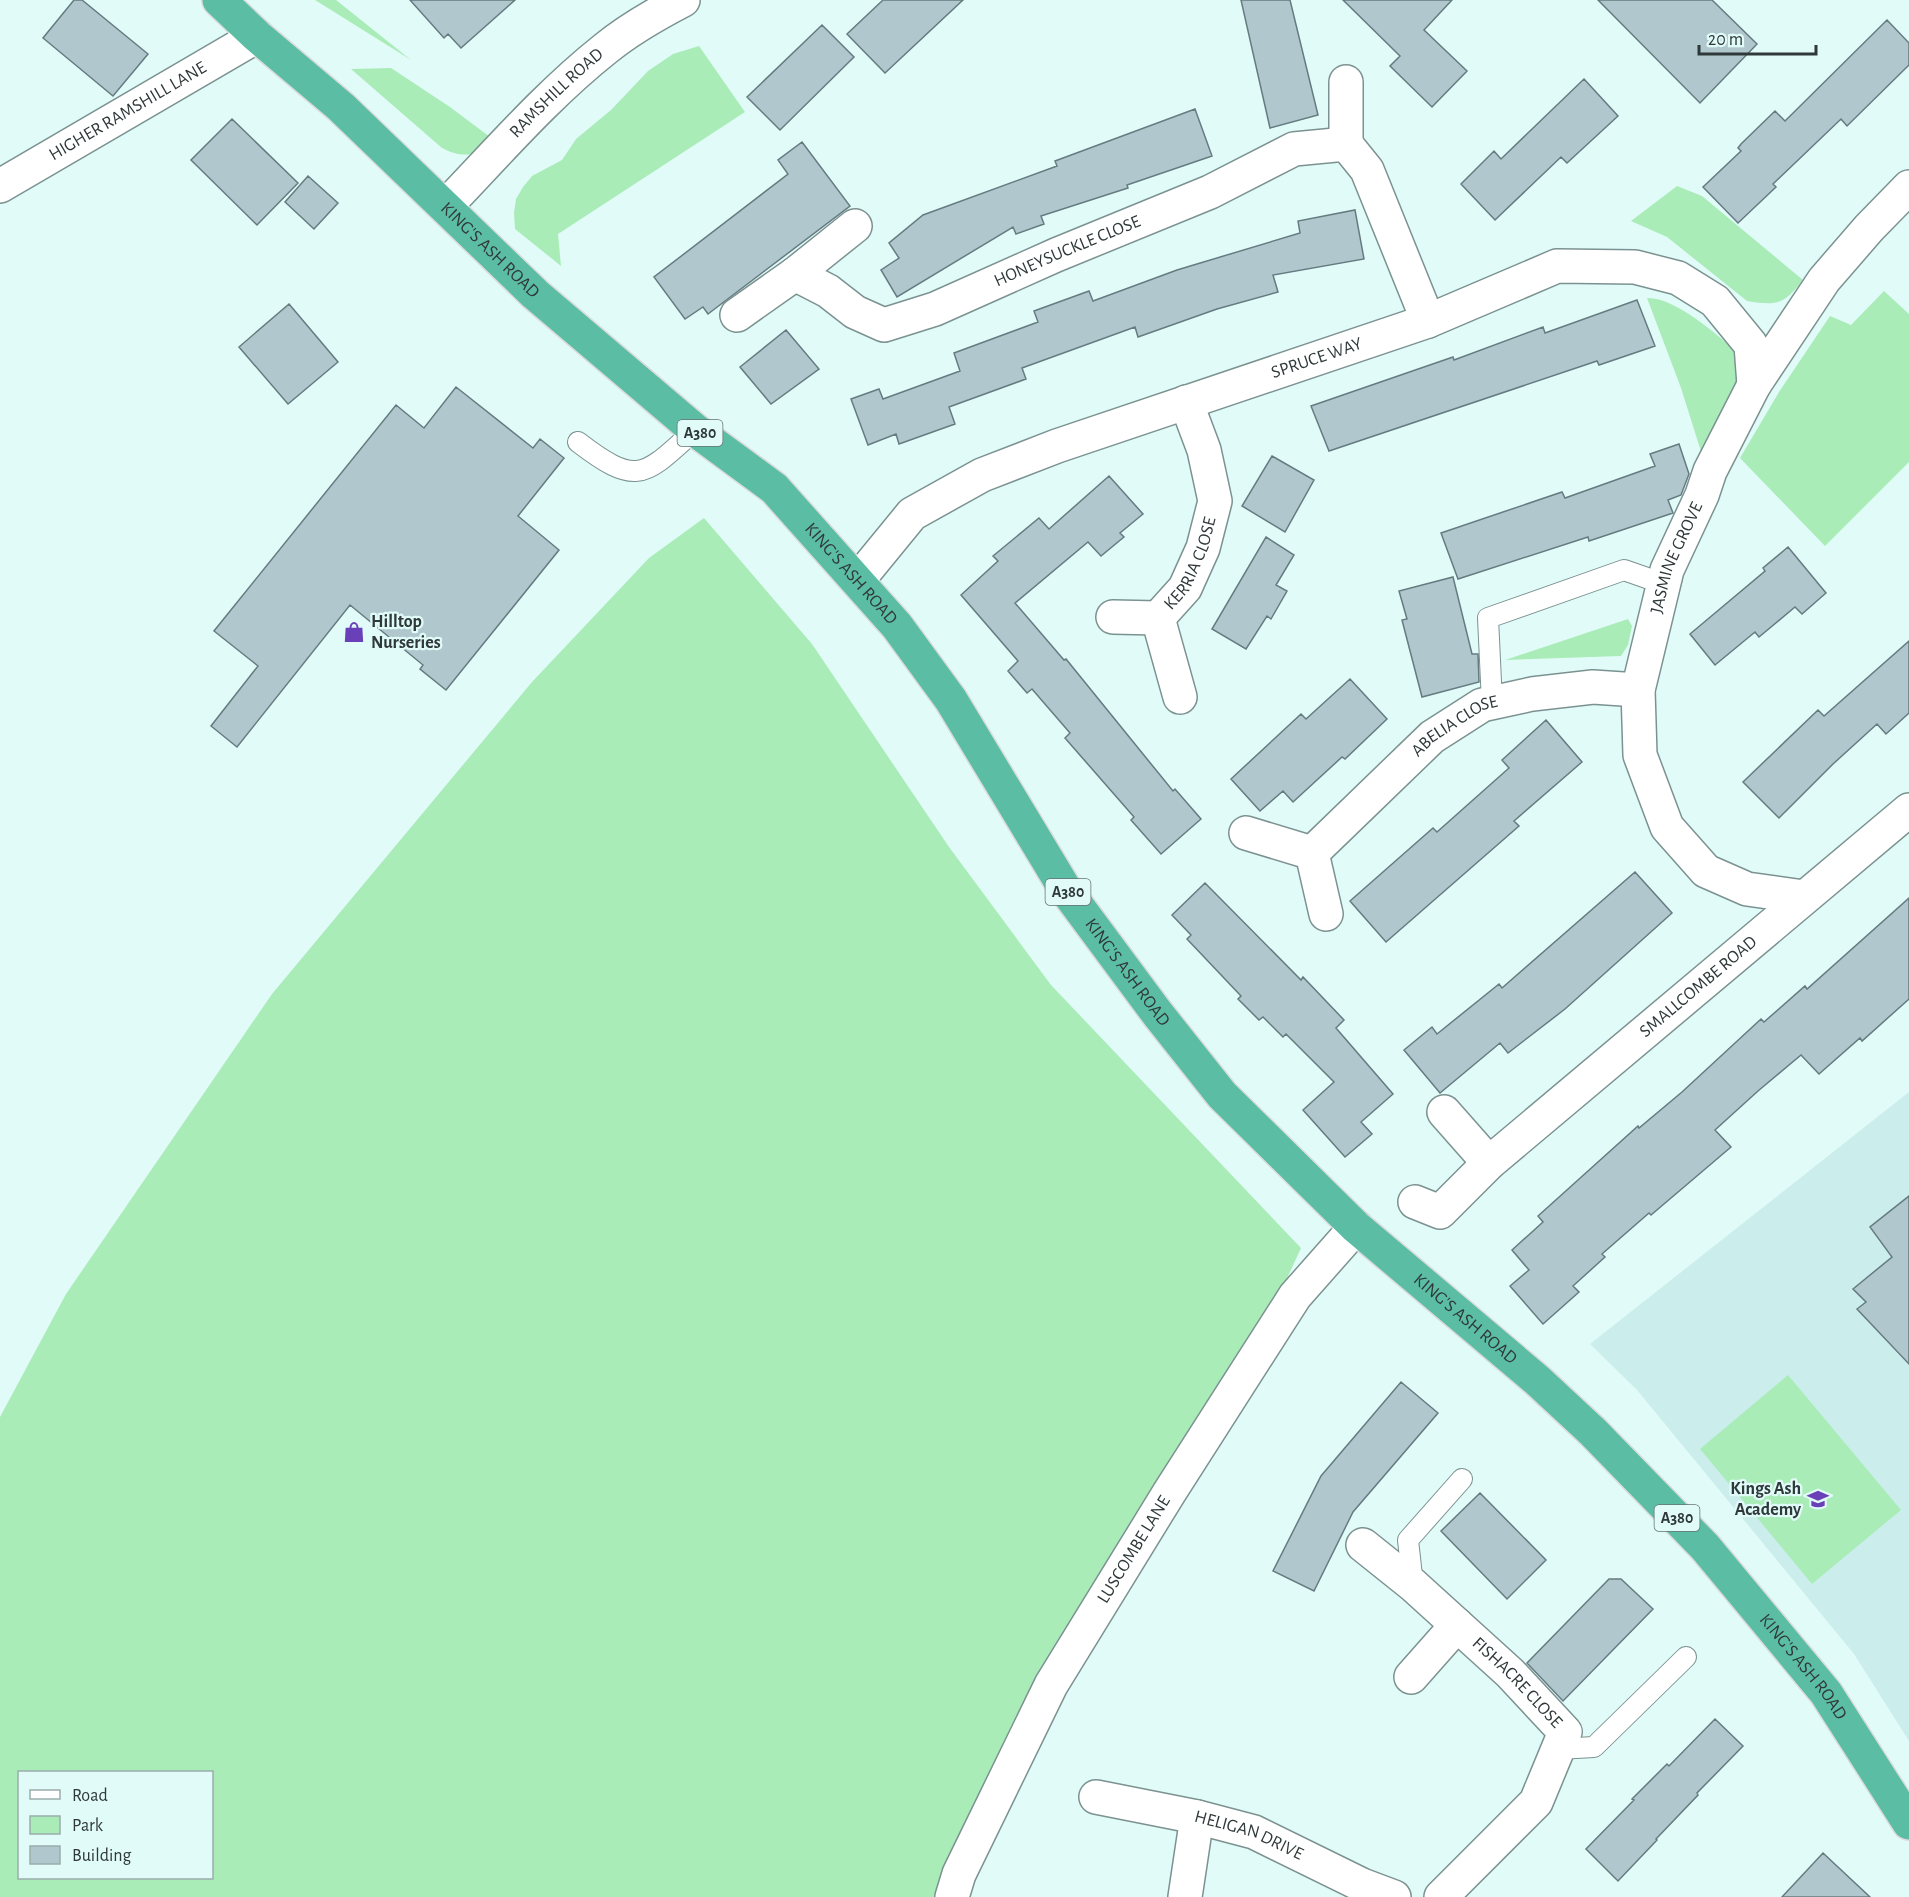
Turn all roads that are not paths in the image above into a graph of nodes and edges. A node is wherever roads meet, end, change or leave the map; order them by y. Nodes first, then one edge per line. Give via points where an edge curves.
1 (219, 0) edge
2 (682, 0) edge
3 (257, 36) junction
4 (1346, 82) dead end
5 (1346, 144) junction
6 (0, 186) edge
7 (1909, 187) edge
8 (446, 206) junction
9 (855, 226) dead end
10 (795, 274) junction
11 (737, 315) dead end
12 (1428, 321) junction
13 (1754, 385) junction
14 (1186, 402) junction
15 (695, 430) junction
16 (579, 442) dead end
17 (858, 580) junction
18 (1664, 584) junction
19 (1113, 617) dead end
20 (1158, 618) junction
21 (1638, 690) junction
22 (1180, 697) dead end
23 (1492, 703) junction
24 (1909, 810) edge
25 (1246, 833) dead end
26 (1312, 854) junction
27 (1804, 897) junction
28 (1326, 914) dead end
29 (1444, 1112) dead end
30 (1489, 1163) junction
31 (1414, 1202) dead end
32 (1356, 1227) junction
33 (1462, 1479) dead end
34 (1363, 1545) dead end
35 (1413, 1585) junction
36 (1456, 1625) junction
37 (1686, 1657) dead end
38 (1410, 1677) dead end
39 (1558, 1749) junction
40 (1096, 1797) dead end
41 (1197, 1817) junction
42 (1909, 1823) edge
43 (952, 1897) edge
44 (1185, 1897) edge
45 (1394, 1897) edge
46 (1442, 1897) edge

1 - 3 highway, KING'S ASH ROAD / A380
2 - 8 street, RAMSHILL ROAD via 599,54
3 - 6 street, HIGHER RAMSHILL LANE
3 - 8 highway, KING'S ASH ROAD / A380 via 341,107
4 - 5 street
5 - 10 street, HONEYSUCKLE CLOSE via 1294,149 1210,192 935,309 884,325 855,312 828,291
5 - 12 street via 1367,170
7 - 13 street, JASMINE GROVE via 1824,280
8 - 15 highway, KING'S ASH ROAD / A380 via 535,294
9 - 10 street
10 - 11 street
12 - 13 street, SPRUCE WAY via 1557,266 1635,267 1678,278 1714,301 1751,345
12 - 14 street, SPRUCE WAY
13 - 18 street, JASMINE GROVE via 1710,471
14 - 17 street, SPRUCE WAY via 982,475 912,514
14 - 20 street, KERRIA CLOSE via 1204,450 1215,501 1203,548 1185,588
15 - 16 lane via 655,466 633,472 607,464
15 - 17 highway, KING'S ASH ROAD / A380 via 774,488
17 - 32 highway, KING'S ASH ROAD / A380 via 951,700 1065,889 1157,1013 1222,1095
18 - 21 street, JASMINE GROVE
18 - 23 lane via 1624,570 1488,618
19 - 20 street, KERRIA CLOSE
20 - 22 street, KERRIA CLOSE
21 - 23 street, ABELIA CLOSE via 1593,687
21 - 27 street, JASMINE GROVE via 1640,755 1667,827 1706,871 1747,889
23 - 26 street, ABELIA CLOSE via 1482,705 1432,737
24 - 27 street, SMALLCOMBE ROAD
25 - 26 street
26 - 28 street
27 - 30 street, SMALLCOMBE ROAD
29 - 30 street
30 - 31 street, SMALLCOMBE ROAD via 1440,1212
32 - 42 highway, KING'S ASH ROAD / A380 via 1537,1380 1705,1547 1826,1693
32 - 43 street, LUSCOMBE LANE via 1295,1296 1051,1684 959,1874
33 - 35 lane via 1408,1540
34 - 35 street, FISHACRE CLOSE
35 - 36 street, FISHACRE CLOSE
36 - 38 street
36 - 39 street, FISHACRE CLOSE via 1510,1673 1565,1732
37 - 39 lane via 1594,1747
39 - 46 street, FISHACRE CLOSE via 1536,1802
40 - 41 street, HELIGAN DRIVE
41 - 44 street
41 - 45 street, HELIGAN DRIVE via 1254,1832 1362,1886

